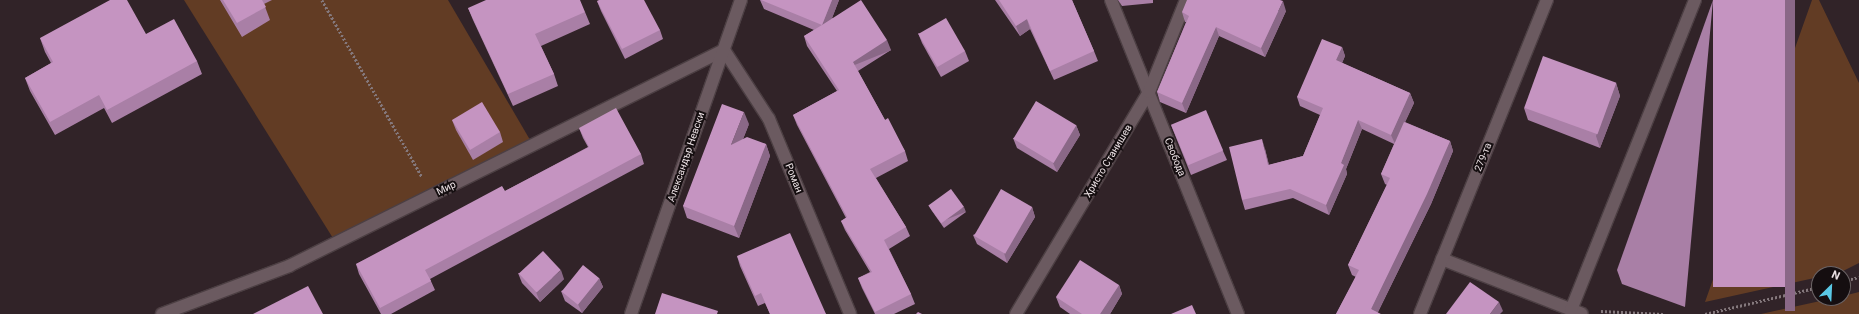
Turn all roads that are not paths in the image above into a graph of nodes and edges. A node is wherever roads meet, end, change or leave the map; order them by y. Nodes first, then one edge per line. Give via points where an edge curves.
1 (741, 0) edge
2 (1111, 0) edge
3 (1186, 0) edge
4 (1547, 0) edge
5 (1695, 0) edge
6 (724, 50) junction
7 (1150, 92) junction
8 (1442, 259) junction
9 (1576, 312) edge
10 (162, 314) edge
11 (631, 314) edge
12 (850, 314) edge
13 (1016, 314) edge
14 (1238, 314) edge
15 (1420, 314) edge

1 - 6 street, Александър Невски
2 - 7 street, Свобода
3 - 7 street, Христо Станишев
4 - 8 street, 279-та
5 - 9 street
6 - 10 street, Мир via 289,266
6 - 11 street, Александър Невски
6 - 12 street, Роман via 769,119
7 - 13 street, Христо Станишев
7 - 14 street, Свобода
8 - 9 street
8 - 15 street, 279-та

